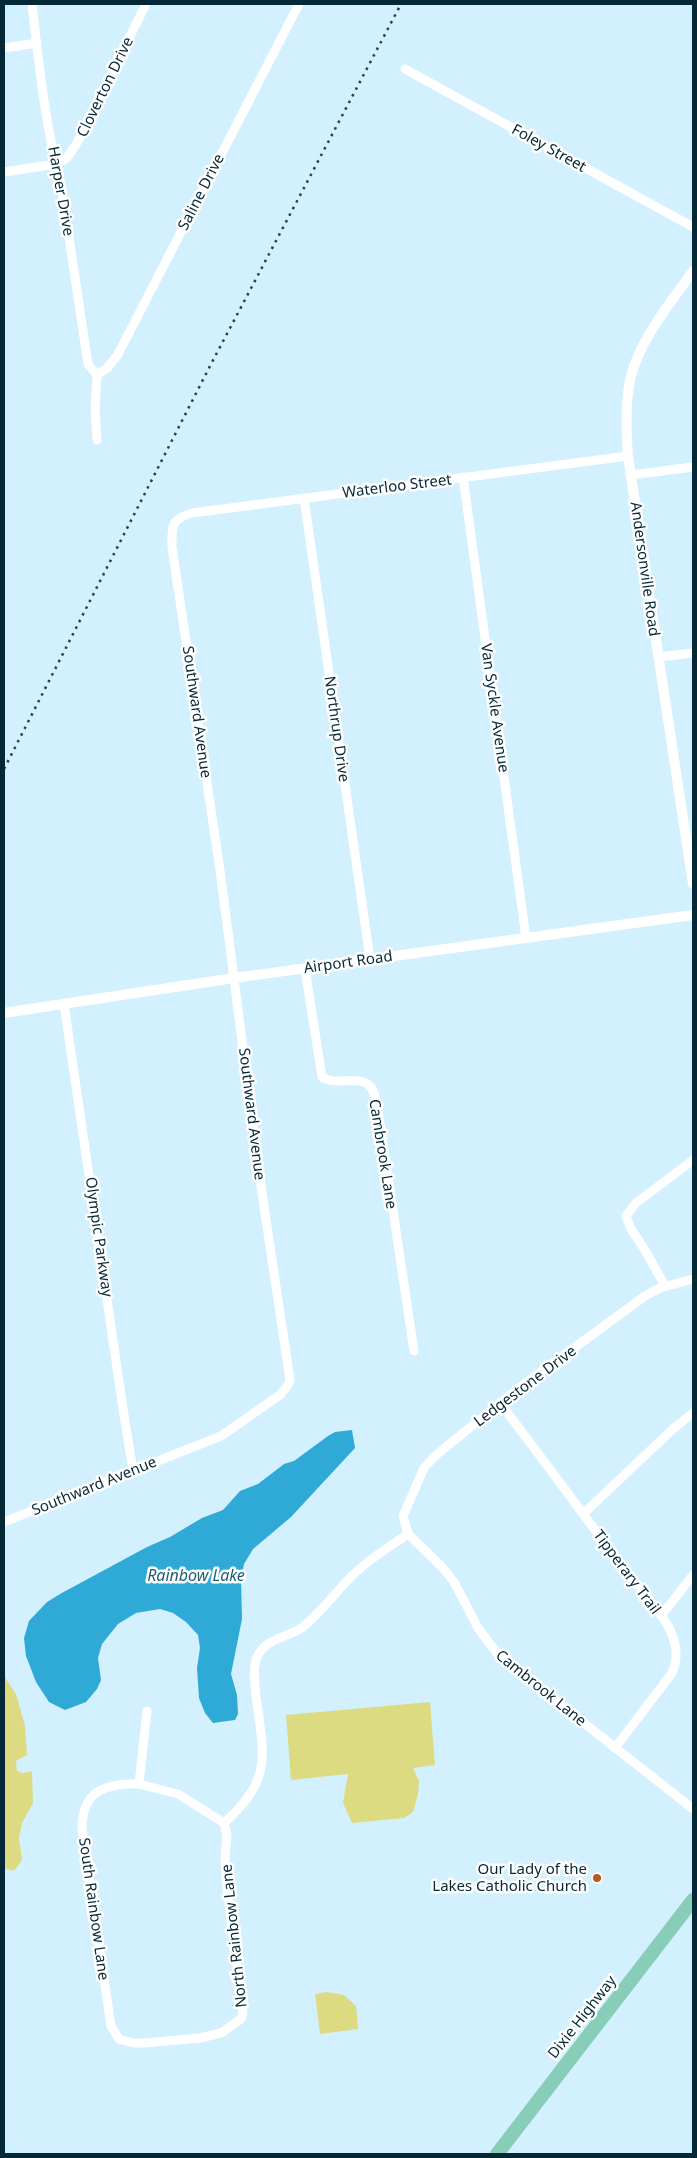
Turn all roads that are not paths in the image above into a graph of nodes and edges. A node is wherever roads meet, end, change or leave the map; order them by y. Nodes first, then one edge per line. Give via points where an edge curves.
1 (32, 4) edge
2 (146, 4) edge
3 (299, 4) edge
4 (37, 43) junction
5 (4, 48) edge
6 (405, 69) dead end
7 (56, 164) junction
8 (4, 172) edge
9 (693, 227) edge
10 (693, 271) edge
11 (97, 375) junction
12 (97, 440) dead end
13 (628, 456) junction
14 (693, 467) edge
15 (631, 475) junction
16 (463, 478) junction
17 (304, 498) junction
18 (172, 527) joint
19 (693, 653) edge
20 (658, 657) junction
21 (689, 826) edge
22 (693, 884) edge
23 (693, 915) edge
24 (526, 938) junction
25 (370, 959) junction
26 (305, 969) junction
27 (234, 978) junction
28 (64, 1004) junction
29 (4, 1013) edge
30 (693, 1160) edge
31 (693, 1279) edge
32 (665, 1286) junction
33 (414, 1351) dead end
34 (500, 1403) junction
35 (693, 1413) edge
36 (133, 1470) junction
37 (583, 1514) junction
38 (4, 1522) edge
39 (408, 1534) junction
40 (693, 1574) edge
41 (661, 1616) junction
42 (147, 1711) dead end
43 (616, 1748) junction
44 (139, 1784) junction
45 (693, 1809) edge
46 (224, 1823) junction
47 (693, 1900) edge
48 (241, 2019) joint
49 (497, 2154) edge

1 - 4 street, Harper Drive
2 - 7 street, Cloverton Drive via 77,143 67,158
3 - 11 street, Saline Drive via 117,356
4 - 5 street
4 - 7 street, Harper Drive
6 - 9 street, Foley Street
7 - 8 street
7 - 11 street, Harper Drive via 62,184 88,364
10 - 13 street, Andersonville Road via 657,322 638,357 627,400
11 - 12 street
13 - 15 street, Andersonville Road
13 - 16 street, Waterloo Street
14 - 15 street
15 - 20 street, Andersonville Road
16 - 17 street, Waterloo Street
16 - 24 street, Van Syckle Avenue
17 - 18 street, Waterloo Street via 192,513 176,520
17 - 25 street, Northrup Drive
18 - 27 street, Southward Avenue via 172,547
19 - 20 street
20 - 21 street, Andersonville Road
21 - 22 street, Andersonville Road
23 - 24 street, Airport Road
24 - 25 street, Airport Road
25 - 26 street, Airport Road
26 - 27 street, Airport Road
26 - 33 street, Cambrook Lane via 322,1077 338,1082 361,1080 373,1091
27 - 28 street, Airport Road
27 - 36 street, Southward Avenue via 290,1380 280,1395 221,1436
28 - 29 street, Airport Road
28 - 36 street, Olympic Parkway
30 - 32 street via 636,1203 626,1216
31 - 32 street, Ledgestone Drive
32 - 34 street, Ledgestone Drive via 645,1296
34 - 37 street, Tipperary Trail
34 - 39 street, Ledgestone Drive via 424,1468 403,1516
35 - 37 street
36 - 38 street, Southward Avenue
37 - 41 street, Tipperary Trail
39 - 43 street, Cambrook Lane via 454,1582 478,1628 499,1656
39 - 46 street via 344,1583 312,1620 263,1647 255,1665 254,1678 262,1740 261,1775 247,1802
40 - 41 street
41 - 43 street, Tipperary Trail via 675,1646 675,1667
42 - 44 street
43 - 45 street, Cambrook Lane
44 - 46 street, South Rainbow Lane via 178,1794
44 - 48 street, South Rainbow Lane via 110,1785 99,1790 89,1799 83,1817 111,2026 119,2039 145,2044 221,2033
46 - 48 street, North Rainbow Lane via 227,1836 226,1880 243,2013
47 - 49 main road, Dixie Highway

